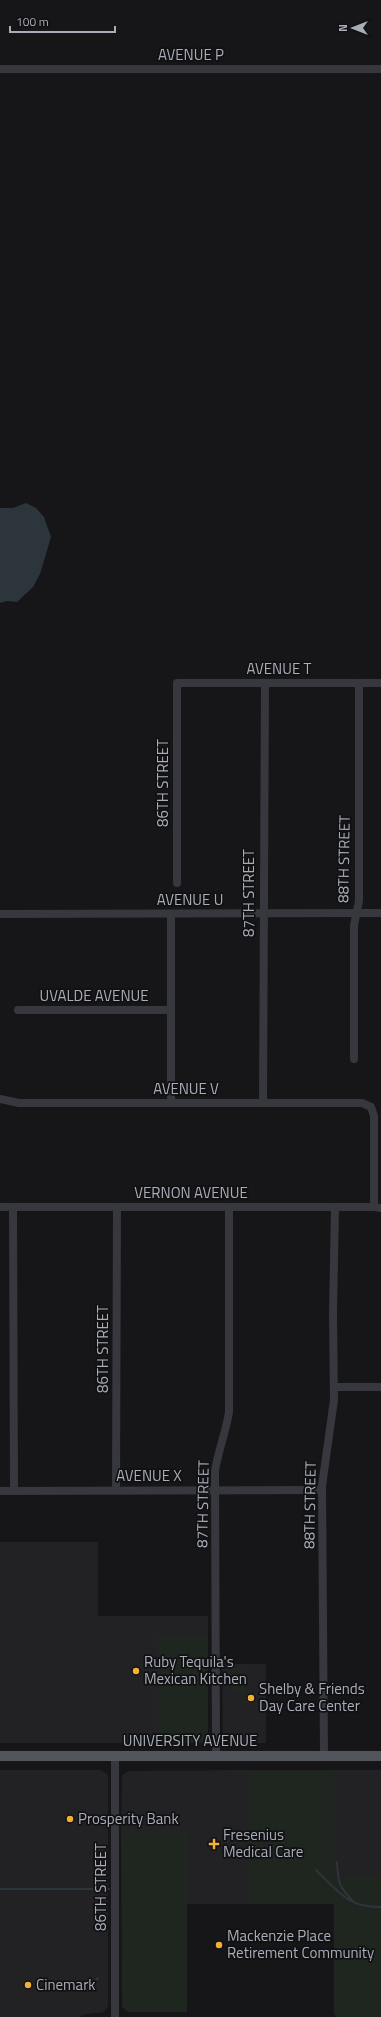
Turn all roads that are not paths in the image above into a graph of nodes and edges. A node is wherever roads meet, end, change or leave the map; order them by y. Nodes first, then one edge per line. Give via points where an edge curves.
1 (0, 69) edge
2 (381, 69) edge
3 (177, 683) joint
4 (265, 683) junction
5 (359, 683) junction
6 (381, 683) edge
7 (177, 883) dead end
8 (381, 913) edge
9 (0, 914) edge
10 (171, 914) junction
11 (262, 914) junction
12 (356, 914) junction
13 (18, 1010) dead end
14 (171, 1010) junction
15 (354, 1059) dead end
16 (0, 1099) edge
17 (170, 1103) junction
18 (262, 1103) junction
19 (0, 1207) edge
20 (13, 1207) junction
21 (117, 1207) junction
22 (229, 1207) junction
23 (335, 1207) junction
24 (378, 1207) edge
25 (334, 1387) junction
26 (381, 1387) edge
27 (14, 1490) junction
28 (116, 1490) junction
29 (322, 1490) junction
30 (0, 1491) edge
31 (216, 1491) junction
32 (0, 1756) edge
33 (115, 1756) junction
34 (216, 1756) junction
35 (324, 1756) junction
36 (381, 1756) edge
37 (115, 2017) edge

1 - 2 street, AVENUE P
3 - 4 street, AVENUE T
3 - 7 street, 86TH STREET
4 - 5 street, AVENUE T
4 - 11 street, 87TH STREET
5 - 6 street, AVENUE T
5 - 12 street, 88TH STREET via 359,901
8 - 12 street, AVENUE U
9 - 10 street, AVENUE U
10 - 11 street, AVENUE U
10 - 14 street
11 - 12 street, AVENUE U
11 - 18 street, 87TH STREET
12 - 15 street, 88TH STREET
13 - 14 street, UVALDE AVENUE
14 - 17 street
16 - 17 street, AVENUE V via 26,1103
17 - 18 street, AVENUE V
18 - 24 street, AVENUE V via 362,1103 371,1107 374,1116
19 - 20 street, VERNON AVENUE
20 - 21 street, VERNON AVENUE
20 - 27 street
21 - 22 street, VERNON AVENUE
21 - 28 street, 86TH STREET
22 - 23 street, VERNON AVENUE
22 - 31 street, 87TH STREET via 229,1412 218,1453
23 - 24 street, VERNON AVENUE
23 - 25 street, 88TH STREET
25 - 26 street
25 - 29 street, 88TH STREET via 332,1422 325,1451
27 - 28 street, AVENUE X
27 - 30 street, AVENUE X
28 - 31 street, AVENUE X
29 - 31 street, AVENUE X
29 - 35 street, 88TH STREET
31 - 34 street, 87TH STREET
32 - 33 main road, UNIVERSITY AVENUE
33 - 34 main road, UNIVERSITY AVENUE
33 - 37 street, 86TH STREET
34 - 35 main road, UNIVERSITY AVENUE
35 - 36 main road, UNIVERSITY AVENUE

